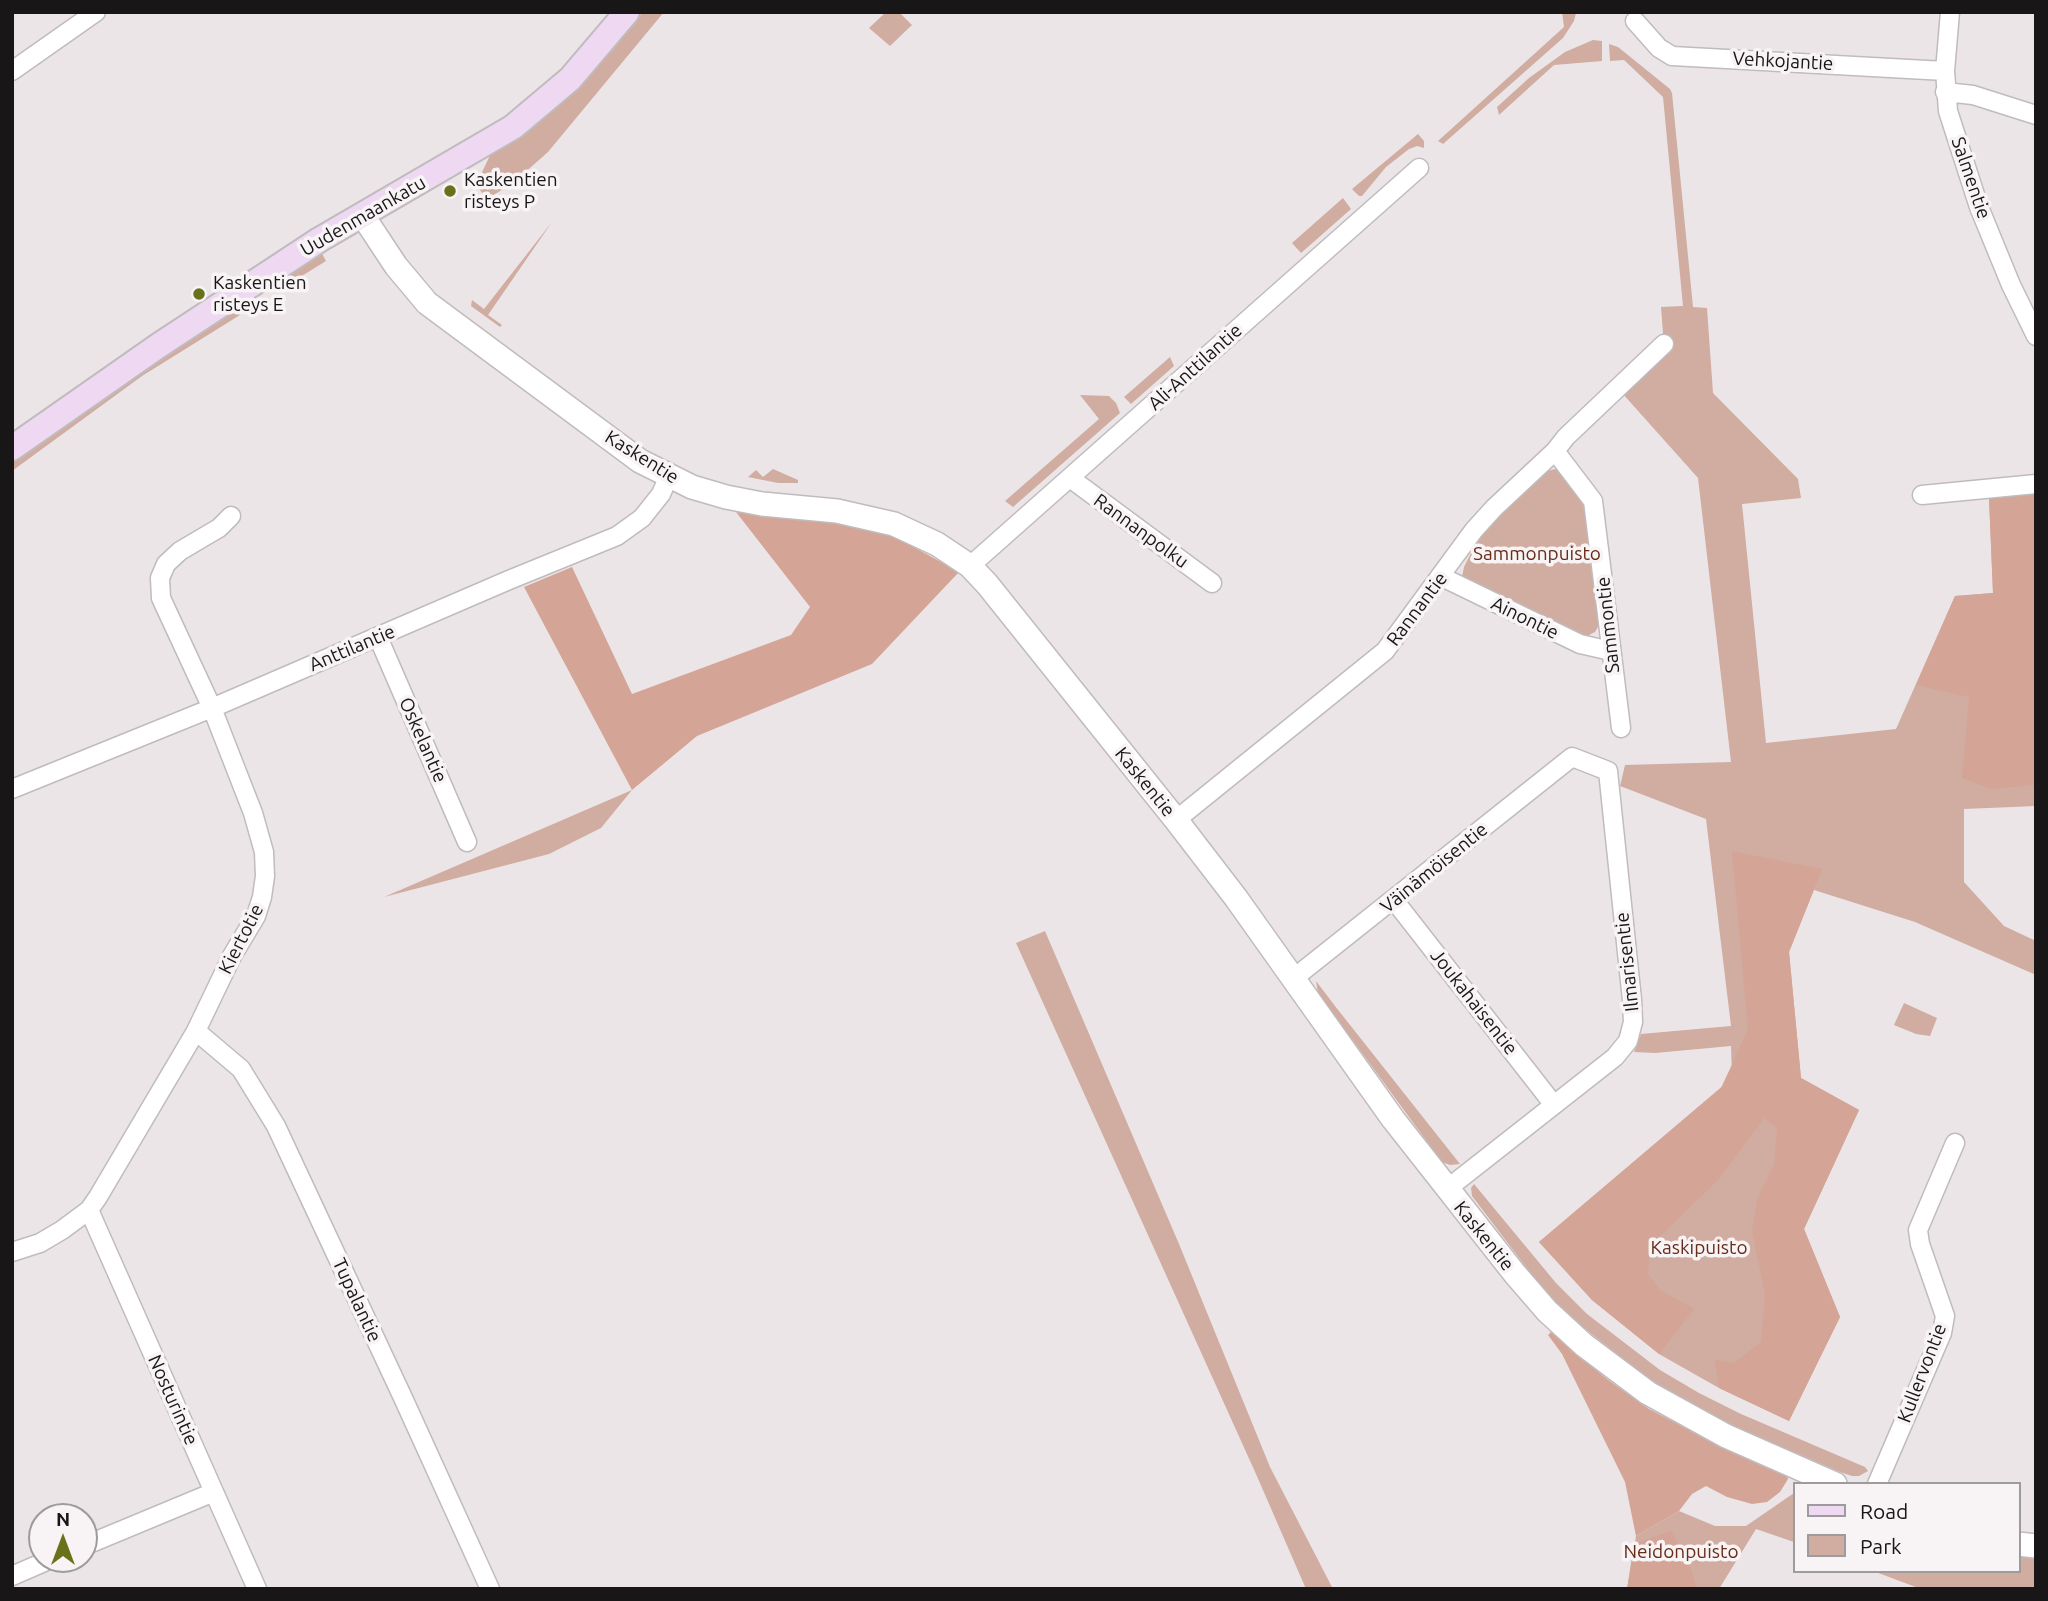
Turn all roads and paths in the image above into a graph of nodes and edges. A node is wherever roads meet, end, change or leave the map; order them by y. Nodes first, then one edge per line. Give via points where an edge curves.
1 (96, 12) edge
2 (628, 12) edge
3 (1950, 12) edge
4 (1635, 21) dead end
5 (12, 71) edge
6 (1945, 71) junction
7 (1945, 92) junction
8 (2036, 115) edge
9 (1419, 168) dead end
10 (363, 216) junction
11 (2036, 336) edge
12 (1664, 344) dead end
13 (12, 448) edge
14 (1555, 450) junction
15 (668, 476) junction
16 (1070, 478) junction
17 (2036, 484) edge
18 (1922, 495) dead end
19 (231, 516) dead end
20 (970, 566) junction
21 (1442, 577) junction
22 (1212, 583) dead end
23 (378, 637) junction
24 (1611, 651) junction
25 (212, 708) junction
26 (1621, 728) dead end
27 (1572, 757) joint
28 (12, 789) edge
29 (1176, 820) junction
30 (467, 842) dead end
31 (1394, 900) junction
32 (1294, 978) junction
33 (196, 1031) junction
34 (1554, 1105) junction
35 (1955, 1143) dead end
36 (1447, 1189) junction
37 (89, 1210) junction
38 (12, 1252) edge
39 (1830, 1482) edge
40 (1878, 1482) edge
41 (214, 1492) junction
42 (98, 1540) edge
43 (257, 1589) edge
44 (489, 1589) edge

1 - 5 street
2 - 10 main road, Uudenmaankatu via 570,79 513,127
3 - 6 street, Salmentie
4 - 6 street, Vehkojantie via 1672,56
6 - 7 street, Salmentie
7 - 8 street via 1973,94
7 - 11 street, Salmentie via 1979,207
9 - 16 street, Ali-Anttilantie
10 - 13 main road, Uudenmaankatu via 170,338
10 - 15 street, Kaskentie via 427,303 640,461
12 - 14 street, Rannantie
14 - 21 street, Rannantie via 1474,530
14 - 24 street, Sammontie via 1593,501
15 - 20 street, Kaskentie via 726,497 837,511 894,524
15 - 23 street, Anttilantie via 661,494 642,518 617,536
16 - 20 street, Ali-Anttilantie
16 - 22 street, Rannanpolku
17 - 18 street
19 - 25 street, Kiertotie via 180,551 160,578 161,598
20 - 29 street, Kaskentie
21 - 24 street, Ainontie via 1580,645
21 - 29 street, Rannantie via 1385,651
23 - 25 street, Anttilantie
23 - 30 street, Oskelantie
24 - 26 street, Sammontie
25 - 28 street, Anttilantie
25 - 33 street, Kiertotie via 261,837 265,876 256,916
27 - 31 street, Väinämöisentie
27 - 34 street, Ilmarisentie via 1608,771 1633,1022 1628,1041 1615,1057
29 - 32 street, Kaskentie
31 - 32 street, Väinämöisentie
31 - 34 street, Joukahaisentie
32 - 36 street, Kaskentie
33 - 37 street, Kiertotie
33 - 44 street, Tupalantie via 241,1069 276,1126
34 - 36 street, Ilmarisentie
35 - 40 street, Kullervontie via 1918,1230 1945,1316 1942,1333
36 - 39 street, Kaskentie via 1547,1311 1584,1345 1648,1393 1726,1436
37 - 38 street, Kiertotie via 40,1243
37 - 41 street, Nosturintie
41 - 42 street
41 - 43 street, Nosturintie

